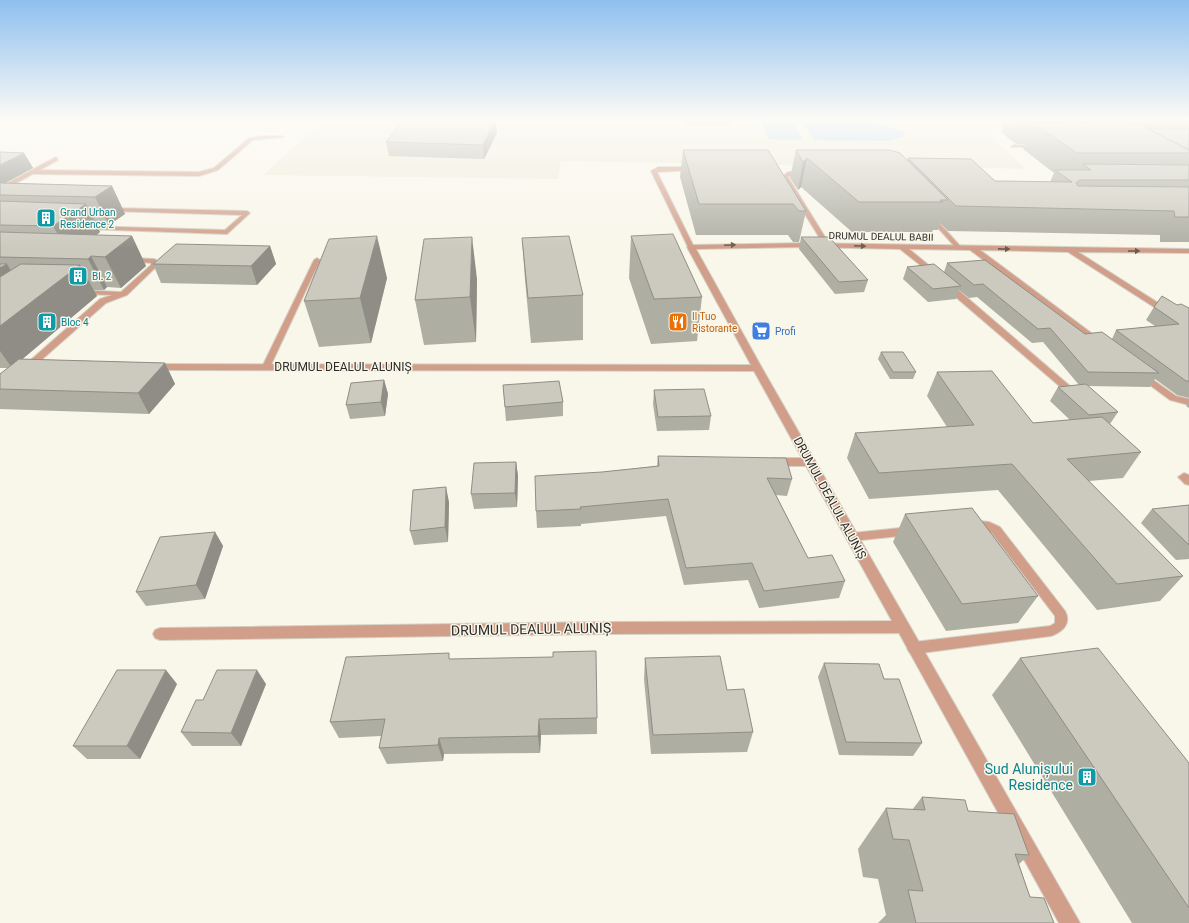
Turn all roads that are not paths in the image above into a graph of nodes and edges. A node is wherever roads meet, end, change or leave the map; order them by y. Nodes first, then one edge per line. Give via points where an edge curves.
1 (48, 163) edge
2 (222, 163) edge
3 (702, 170) edge
4 (32, 172) junction
5 (812, 173) edge
6 (0, 190) edge
7 (105, 210) dead end
8 (927, 214) edge
9 (78, 228) dead end
10 (827, 245) junction
11 (691, 247) junction
12 (902, 247) junction
13 (959, 248) junction
14 (973, 249) junction
15 (1070, 250) junction
16 (1189, 251) edge
17 (120, 260) edge
18 (317, 260) dead end
19 (77, 292) edge
20 (124, 293) junction
21 (1170, 314) edge
22 (1104, 347) edge
23 (144, 367) edge
24 (266, 367) junction
25 (757, 368) junction
26 (1136, 370) edge
27 (19, 374) edge
28 (1074, 394) edge
29 (1189, 402) edge
30 (764, 462) edge
31 (810, 462) junction
32 (958, 525) edge
33 (920, 529) edge
34 (852, 537) junction
35 (903, 627) junction
36 (160, 634) dead end
37 (914, 648) junction
38 (1070, 923) edge

1 - 4 street
2 - 4 lane via 212,171 199,174
3 - 11 lane via 654,171
4 - 6 street
5 - 10 lane via 788,174 786,177
7 - 9 lane via 247,213 227,232
8 - 13 lane
11 -> 10 street, DRUMUL DEALUL BABII via 804,242
10 -> 12 street, DRUMUL DEALUL BABII
11 - 25 street, DRUMUL DEALUL ALUNIȘ
12 - 13 street, DRUMUL DEALUL BABII
12 - 28 street
13 - 14 street, DRUMUL DEALUL BABII
14 -> 15 street, DRUMUL DEALUL BABII
14 - 22 street
15 -> 16 street, DRUMUL DEALUL BABII
15 - 21 street
17 - 20 lane via 154,261 155,265
18 - 24 lane
19 - 20 lane
20 - 27 lane via 103,301
23 - 24 street, DRUMUL DEALUL ALUNIȘ
24 - 25 street, DRUMUL DEALUL ALUNIȘ
25 - 31 street, DRUMUL DEALUL ALUNIȘ
26 - 29 street via 1173,398
30 - 31 street
31 - 34 street, DRUMUL DEALUL ALUNIȘ
32 - 37 lane via 982,524 996,530 1061,615 1062,623 1059,628 1051,631
33 - 34 lane
34 - 35 street, DRUMUL DEALUL ALUNIȘ
35 - 36 street, DRUMUL DEALUL ALUNIȘ
35 - 37 street, DRUMUL DEALUL ALUNIȘ
37 - 38 street, DRUMUL DEALUL ALUNIȘ

